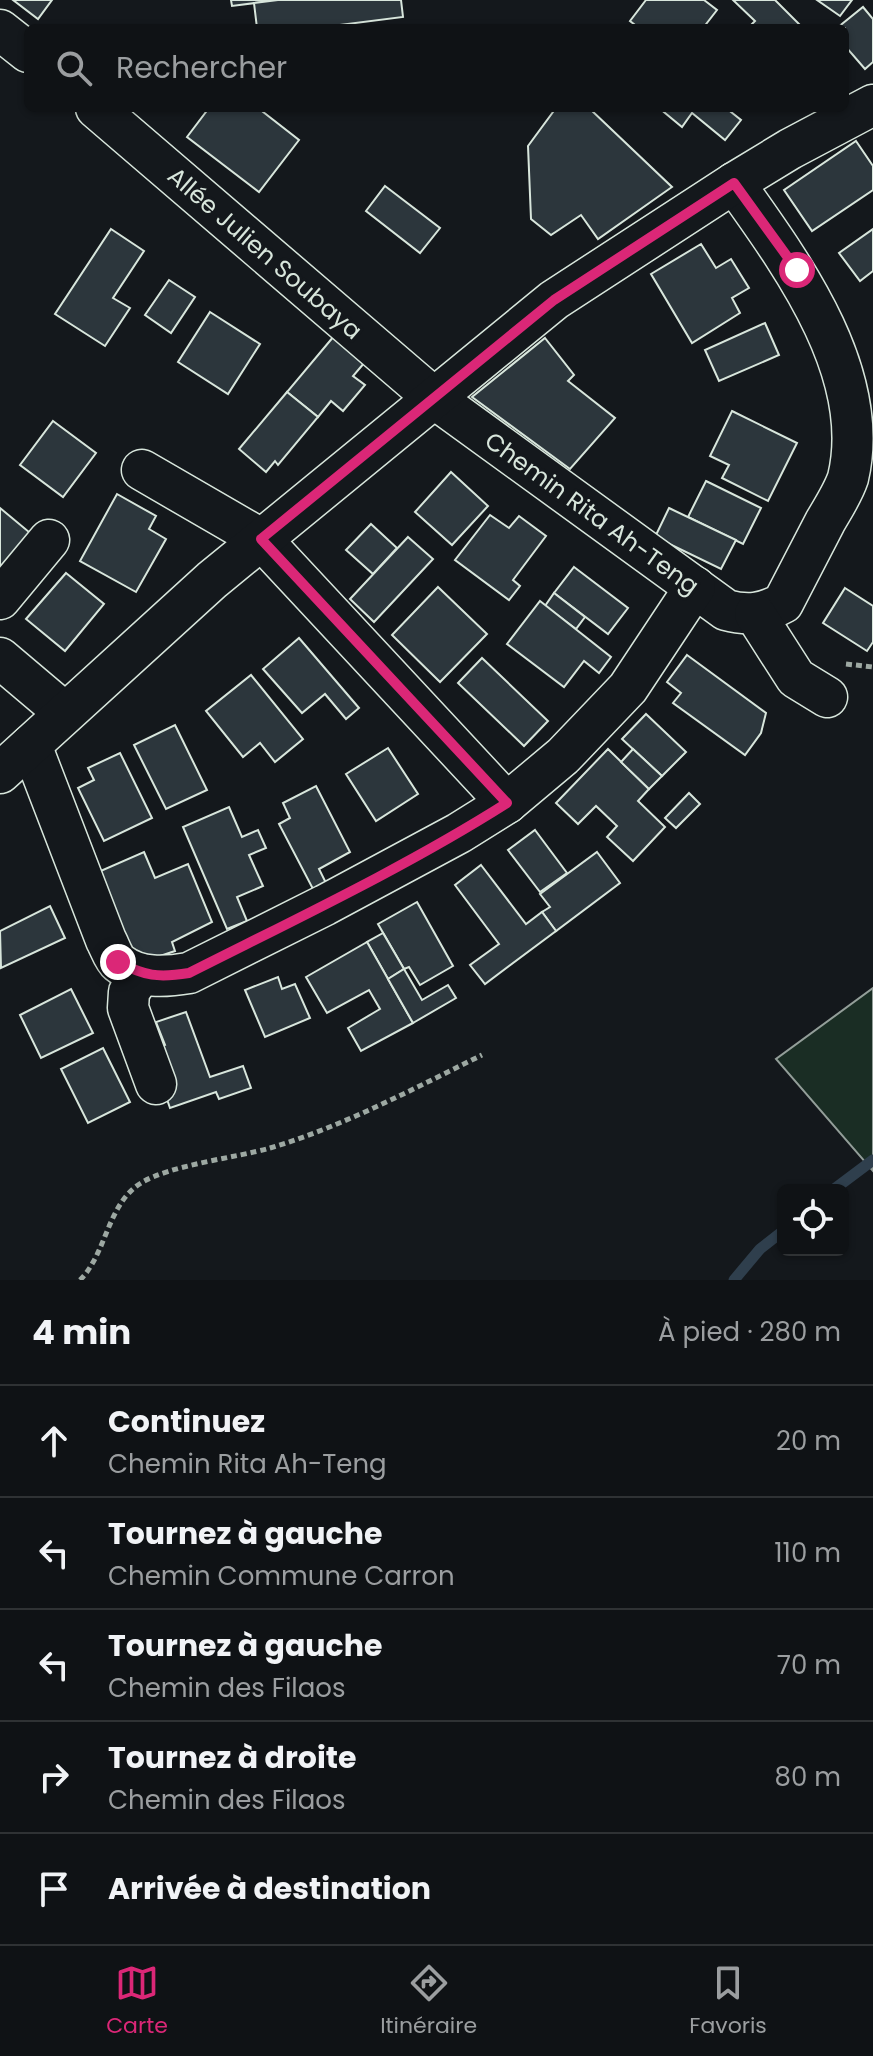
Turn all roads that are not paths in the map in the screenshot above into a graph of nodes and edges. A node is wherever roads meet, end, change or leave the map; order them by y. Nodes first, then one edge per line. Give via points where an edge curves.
1 (0, 30) edge
2 (24, 49) edge
3 (873, 105) edge
4 (101, 112) edge
5 (734, 183) junction
6 (434, 398) junction
7 (142, 470) dead end
8 (261, 539) junction
9 (49, 540) dead end
10 (695, 587) junction
11 (0, 599) edge
12 (755, 614) junction
13 (0, 658) edge
14 (827, 697) dead end
15 (65, 713) junction
16 (31, 745) junction
17 (0, 773) edge
18 (507, 803) junction
19 (141, 974) junction
20 (156, 1084) dead end

1 - 2 street
3 - 5 street
4 - 6 street, Allée Julien Soubaya
5 - 6 street via 554,300
5 - 12 street via 822,314 845,364 856,423 847,481 783,603
6 - 8 street
6 - 10 street, Chemin Rita Ah-Teng
7 - 8 street
8 - 15 street
8 - 18 street
9 - 11 street
10 - 12 street, Chemin Rita Ah-Teng via 726,610
10 - 18 street via 628,688 563,756
12 - 14 street via 796,678
13 - 15 street
15 - 16 street
16 - 17 street
16 - 19 street via 106,940 118,962
18 - 19 street via 419,855 189,973
19 - 20 street via 129,992 128,1008

